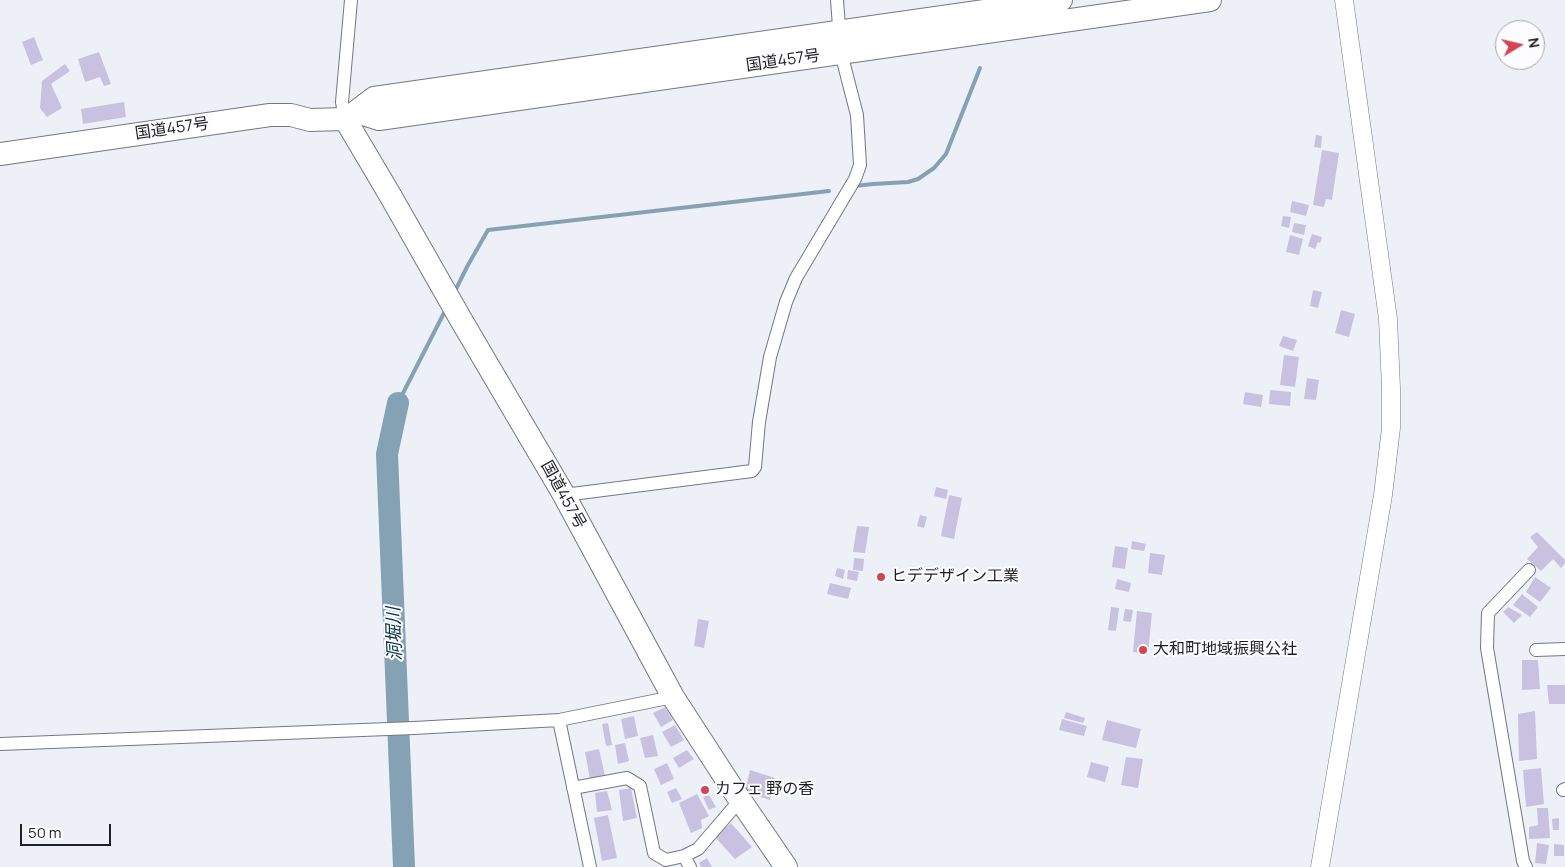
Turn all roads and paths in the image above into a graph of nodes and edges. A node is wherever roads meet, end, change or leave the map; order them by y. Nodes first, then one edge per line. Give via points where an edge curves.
1 (350, 0) edge
2 (837, 0) edge
3 (1062, 0) edge
4 (1210, 0) edge
5 (1344, 0) edge
6 (840, 43) junction
7 (351, 116) junction
8 (0, 154) edge
9 (564, 495) junction
10 (1530, 570) dead end
11 (1565, 649) edge
12 (1536, 650) dead end
13 (672, 697) junction
14 (559, 720) junction
15 (0, 744) edge
16 (573, 788) junction
17 (740, 800) junction
18 (687, 862) edge
19 (590, 867) edge
20 (786, 867) edge
21 (1320, 867) edge
22 (1526, 867) edge

1 - 7 street via 342,102
2 - 6 street
3 - 6 highway, 国道457号
4 - 6 highway, 国道457号
5 - 21 street via 1388,318 1391,428
6 - 7 highway, 国道457号 via 374,98
6 - 9 street via 857,115 860,166 796,278 783,310 770,357 755,467 752,470
7 - 8 highway, 国道457号 via 310,120 291,115 270,115
7 - 9 highway, 国道457号 via 390,195
9 - 13 highway, 国道457号
10 - 22 street via 1488,613 1487,648
11 - 12 street
13 - 14 street
13 - 17 highway, 国道457号
14 - 15 street
14 - 16 street
16 - 18 street via 627,778 640,786 654,853 666,860
16 - 19 street
17 - 18 street
17 - 20 highway, 国道457号

